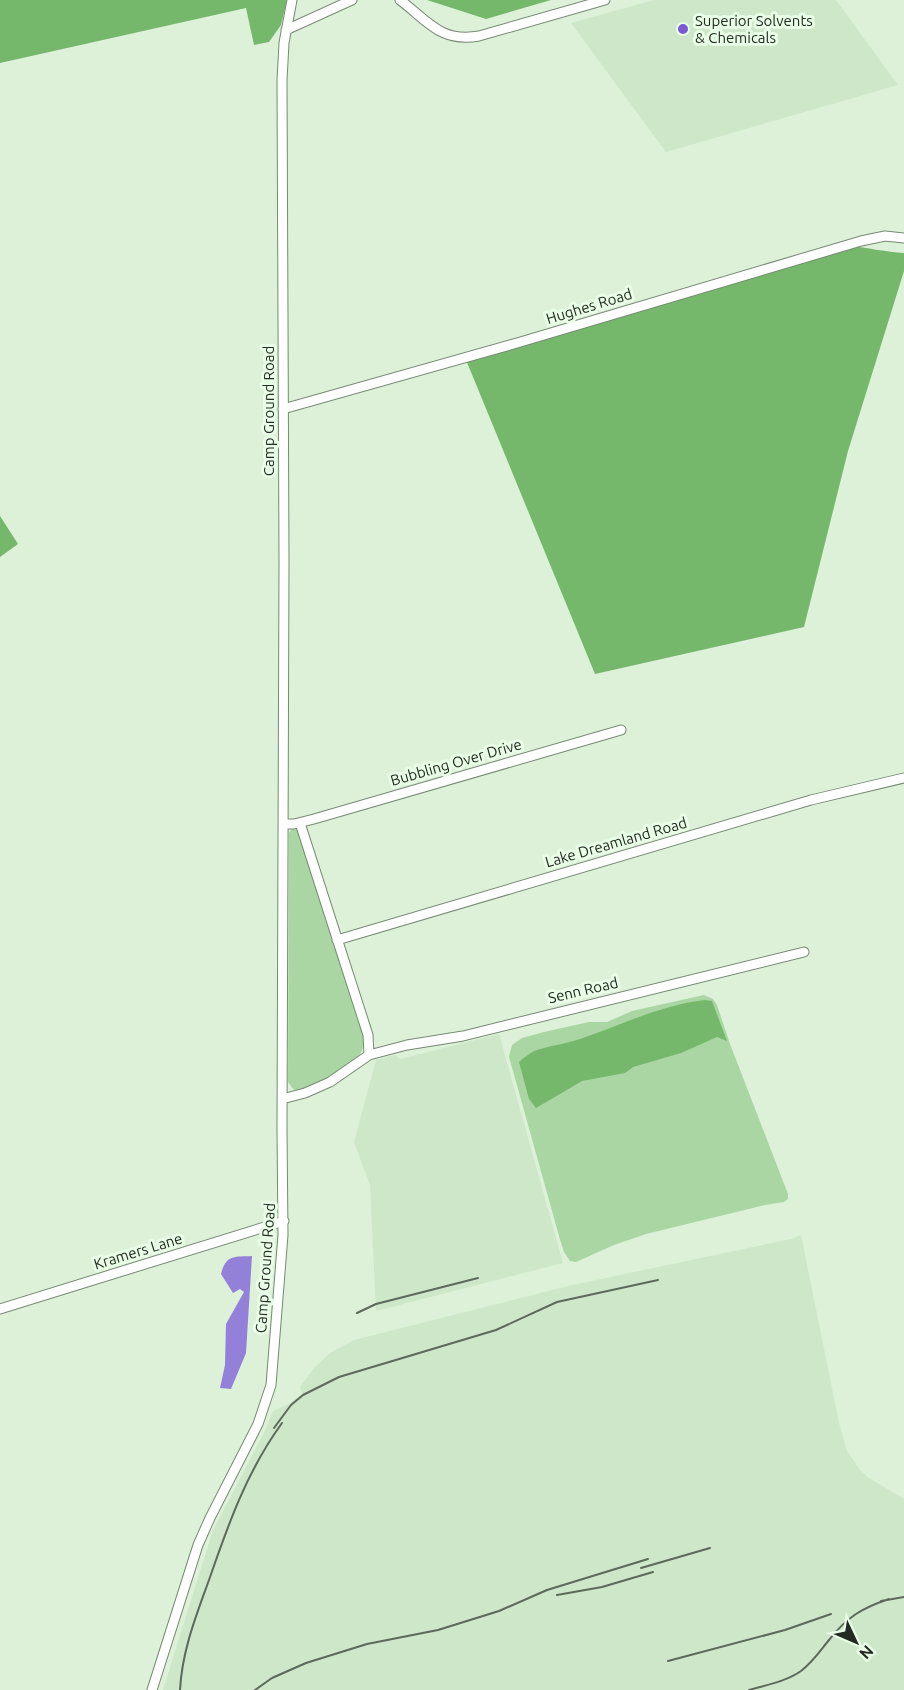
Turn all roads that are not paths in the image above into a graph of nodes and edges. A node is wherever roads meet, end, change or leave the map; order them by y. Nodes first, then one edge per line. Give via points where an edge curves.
1 (292, 0) edge
2 (352, 0) edge
3 (400, 0) edge
4 (604, 0) edge
5 (286, 30) junction
6 (904, 238) edge
7 (283, 409) junction
8 (621, 730) dead end
9 (904, 778) edge
10 (300, 823) junction
11 (284, 824) junction
12 (337, 940) junction
13 (804, 952) dead end
14 (369, 1055) junction
15 (282, 1100) junction
16 (284, 1221) junction
17 (0, 1309) edge
18 (152, 1690) edge

1 - 5 street, Camp Ground Road
2 - 5 street
3 - 4 street via 435,28 464,38
5 - 7 street, Camp Ground Road via 282,80
6 - 7 street, Hughes Road via 885,236 861,241
7 - 11 street, Camp Ground Road
8 - 10 street, Bubbling Over Drive
9 - 12 street, Lake Dreamland Road via 811,800
10 - 11 street
10 - 12 street
11 - 15 street, Camp Ground Road
12 - 14 street via 368,1035
13 - 14 street, Senn Road via 463,1036
14 - 15 street via 330,1083
15 - 16 street, Camp Ground Road
16 - 17 street, Kramers Lane
16 - 18 street, Camp Ground Road via 273,1372 266,1406 201,1537

